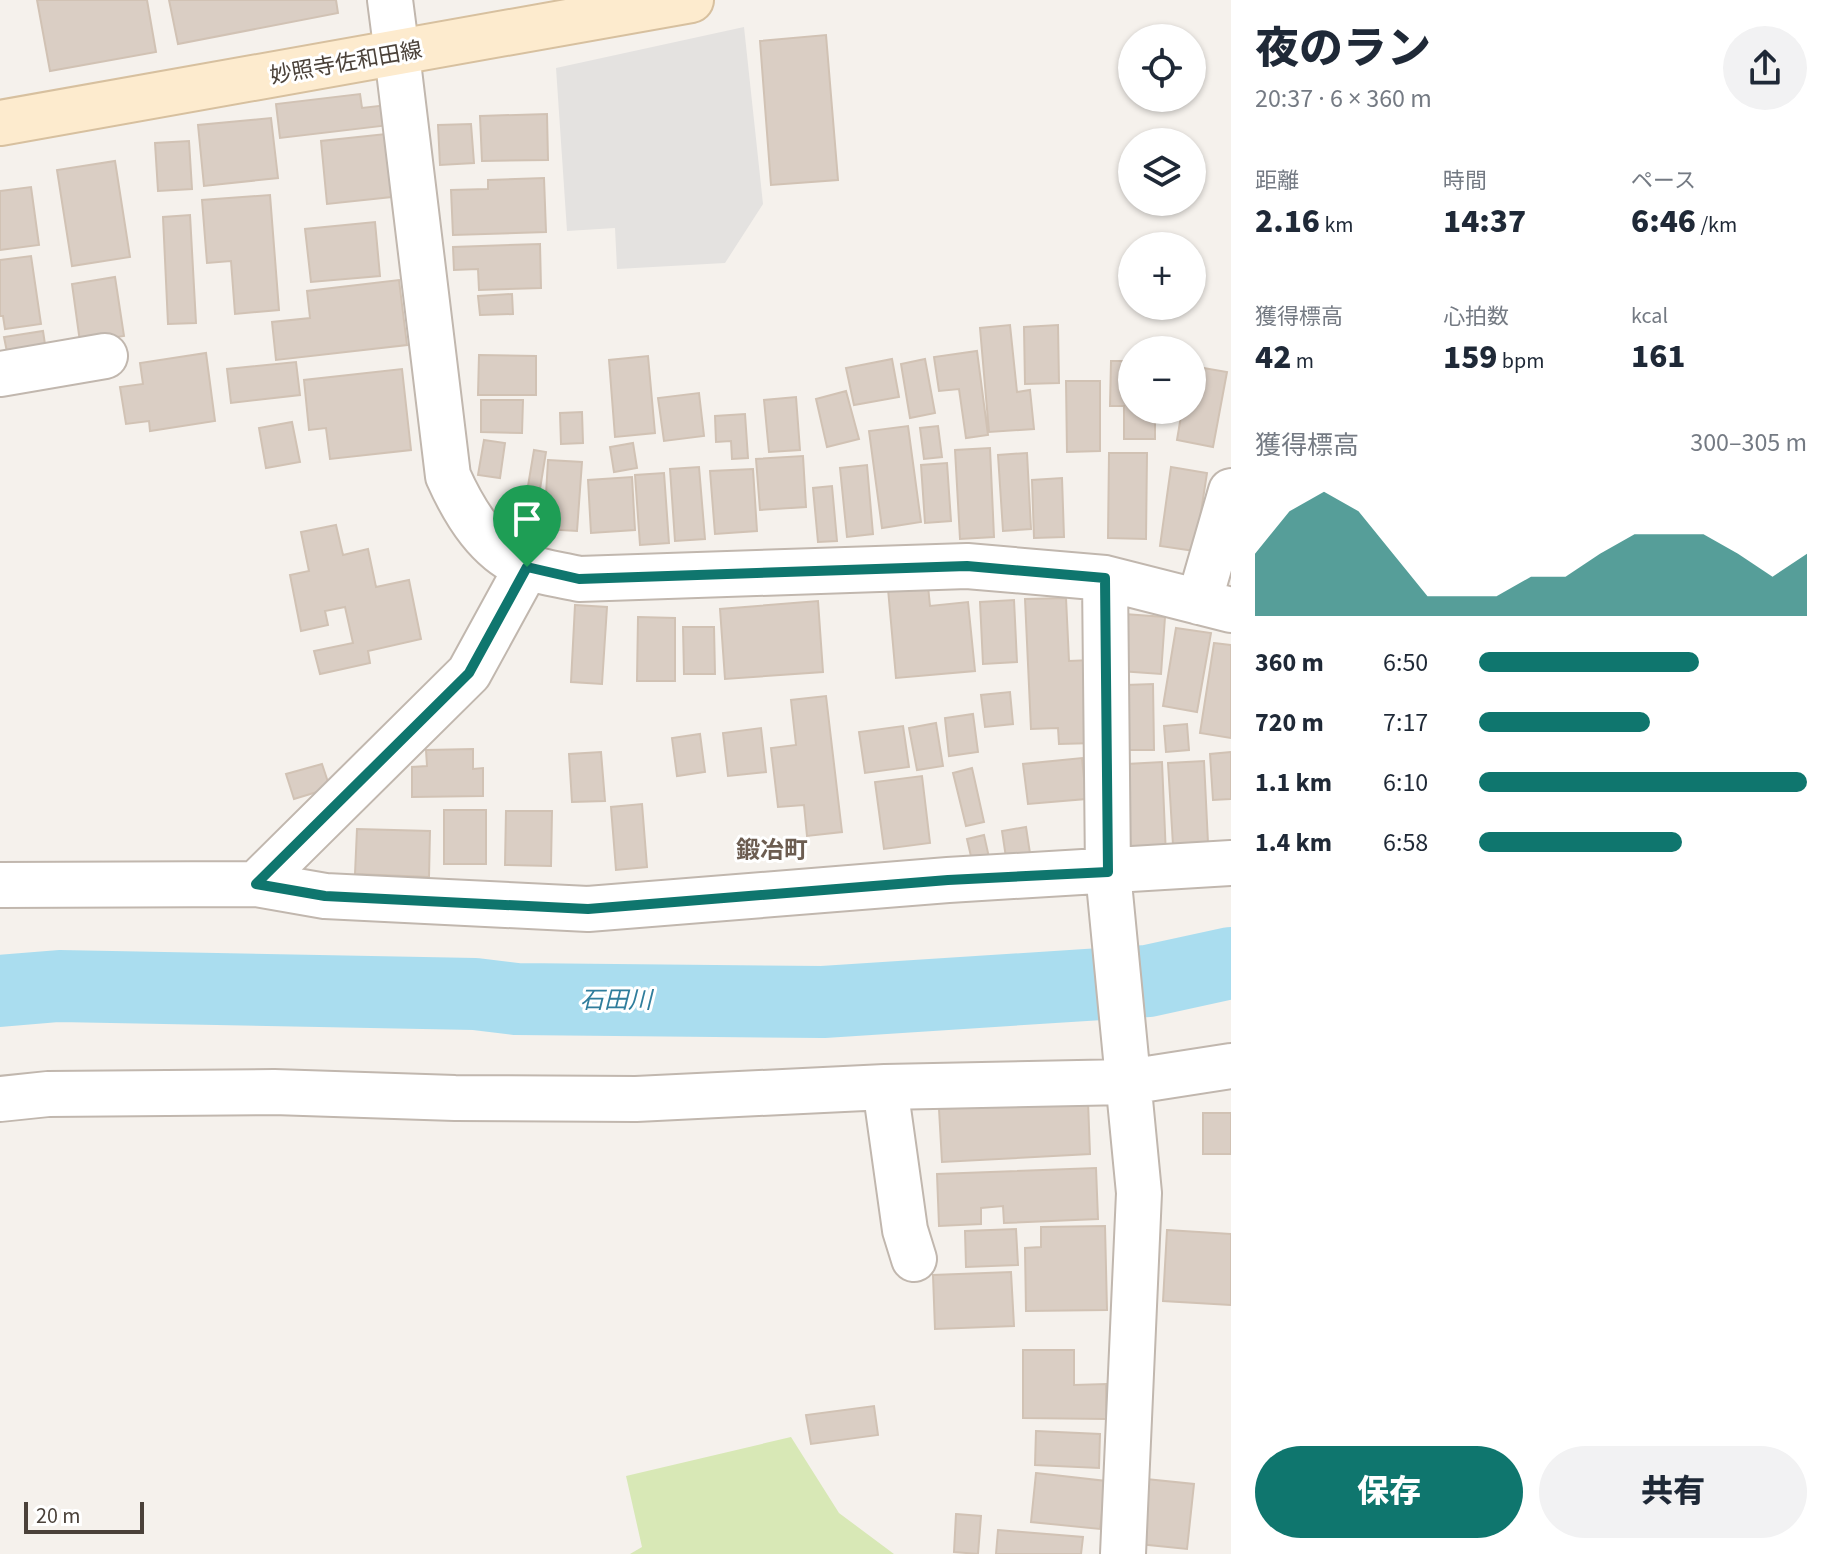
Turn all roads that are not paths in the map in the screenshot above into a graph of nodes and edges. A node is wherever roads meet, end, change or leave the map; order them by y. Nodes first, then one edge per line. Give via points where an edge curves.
1 (390, 0) edge
2 (691, 0) edge
3 (397, 54) junction
4 (0, 123) edge
5 (105, 356) dead end
6 (0, 374) edge
7 (1231, 491) edge
8 (527, 567) junction
9 (1105, 578) junction
10 (1215, 606) edge
11 (1231, 863) edge
12 (1109, 880) junction
13 (256, 884) junction
14 (0, 885) edge
15 (1231, 1066) edge
16 (1126, 1069) junction
17 (885, 1087) junction
18 (0, 1099) edge
19 (914, 1259) dead end
20 (1123, 1554) edge

1 - 3 street
2 - 3 main road, 妙照寺佐和田線
3 - 4 main road, 妙照寺佐和田線
3 - 8 street via 448,476 463,511 491,542
5 - 6 street
7 - 10 street
8 - 9 street via 579,579 967,566
8 - 13 street via 469,673
9 - 10 street
9 - 12 street
11 - 12 street
12 - 13 street via 948,880 588,909 325,896
12 - 16 street
13 - 14 street
15 - 16 street
16 - 17 street
16 - 20 street via 1139,1193
17 - 18 street via 636,1099 274,1092
17 - 19 street via 905,1230

